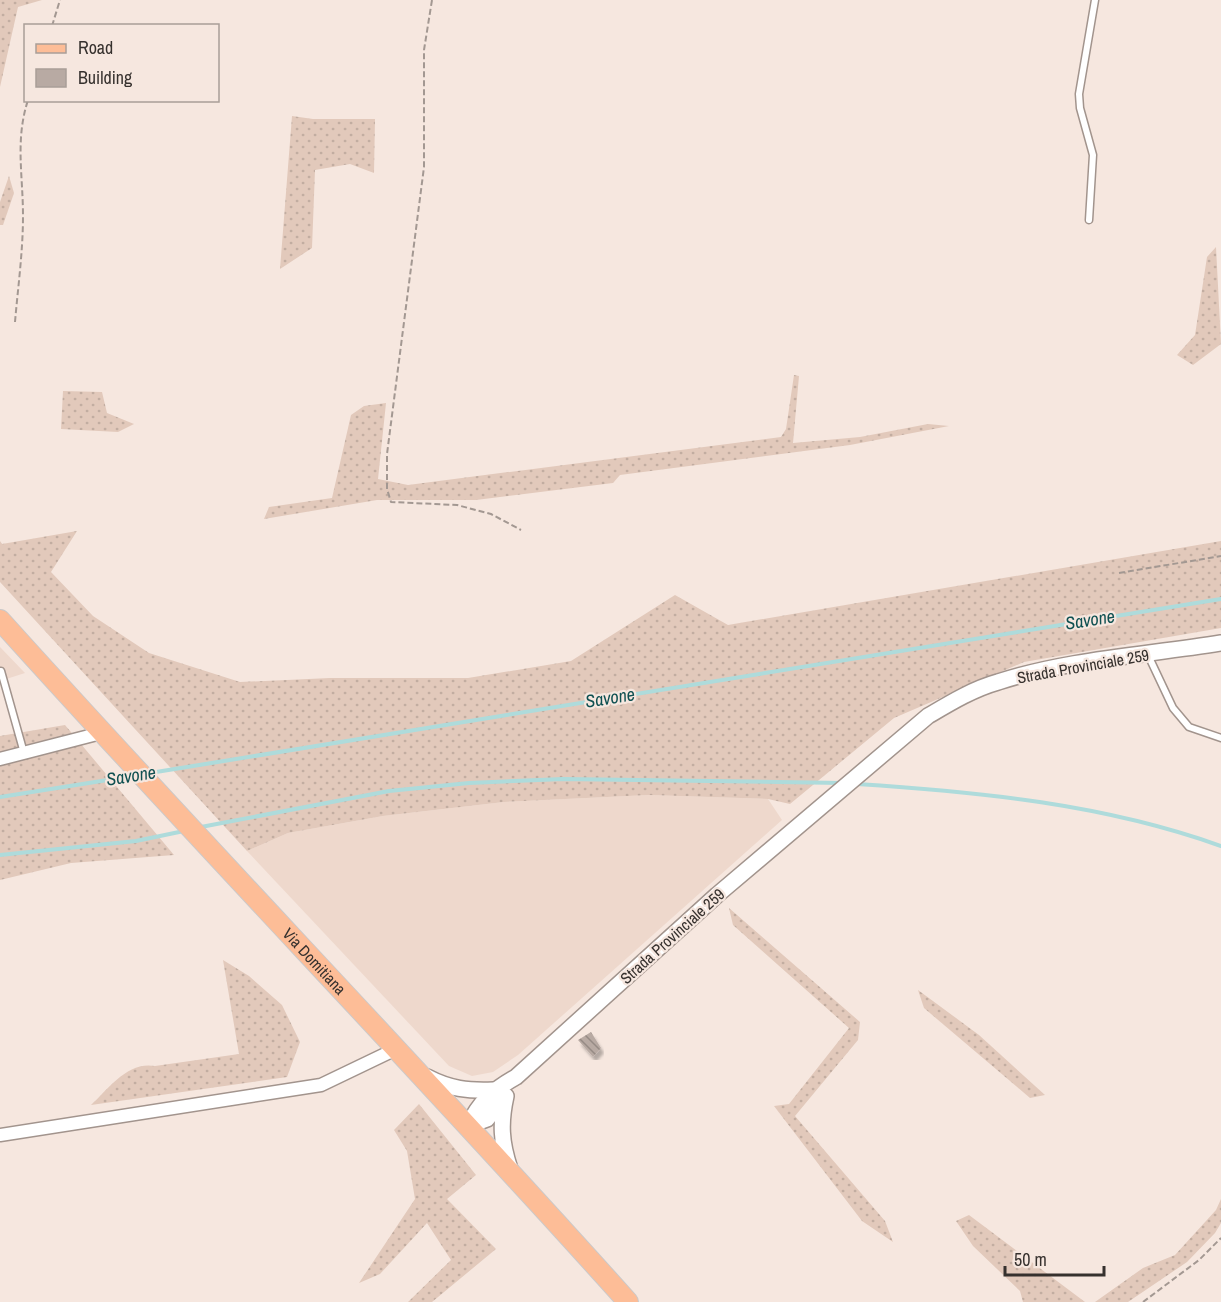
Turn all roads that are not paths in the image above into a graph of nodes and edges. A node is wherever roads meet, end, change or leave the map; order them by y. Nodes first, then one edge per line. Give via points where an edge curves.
1 (1095, 0) edge
2 (1089, 220) dead end
3 (0, 620) edge
4 (1221, 643) edge
5 (1148, 654) junction
6 (1, 671) edge
7 (106, 738) junction
8 (1221, 738) edge
9 (24, 754) junction
10 (0, 759) edge
11 (396, 1050) junction
12 (416, 1071) junction
13 (500, 1093) junction
14 (468, 1126) junction
15 (0, 1136) edge
16 (511, 1172) junction
17 (628, 1302) edge

1 - 2 lane via 1079,94 1093,155
3 - 7 main road, Via Domitiana
4 - 5 street, Strada Provinciale 259
5 - 8 lane via 1173,708 1189,727
5 - 13 street, Strada Provinciale 259 via 998,682 964,695 928,716 717,895
6 - 9 lane
7 - 9 street
7 - 11 main road, Via Domitiana
9 - 10 street
11 - 12 main road, Via Domitiana
11 - 15 street via 321,1084
12 - 13 street via 443,1085
12 - 14 main road, Via Domitiana
13 - 14 street, Strada Provinciale 259 via 476,1108
13 - 16 street via 501,1134
14 - 16 main road, Via Domitiana
16 - 17 main road, Via Domitiana

